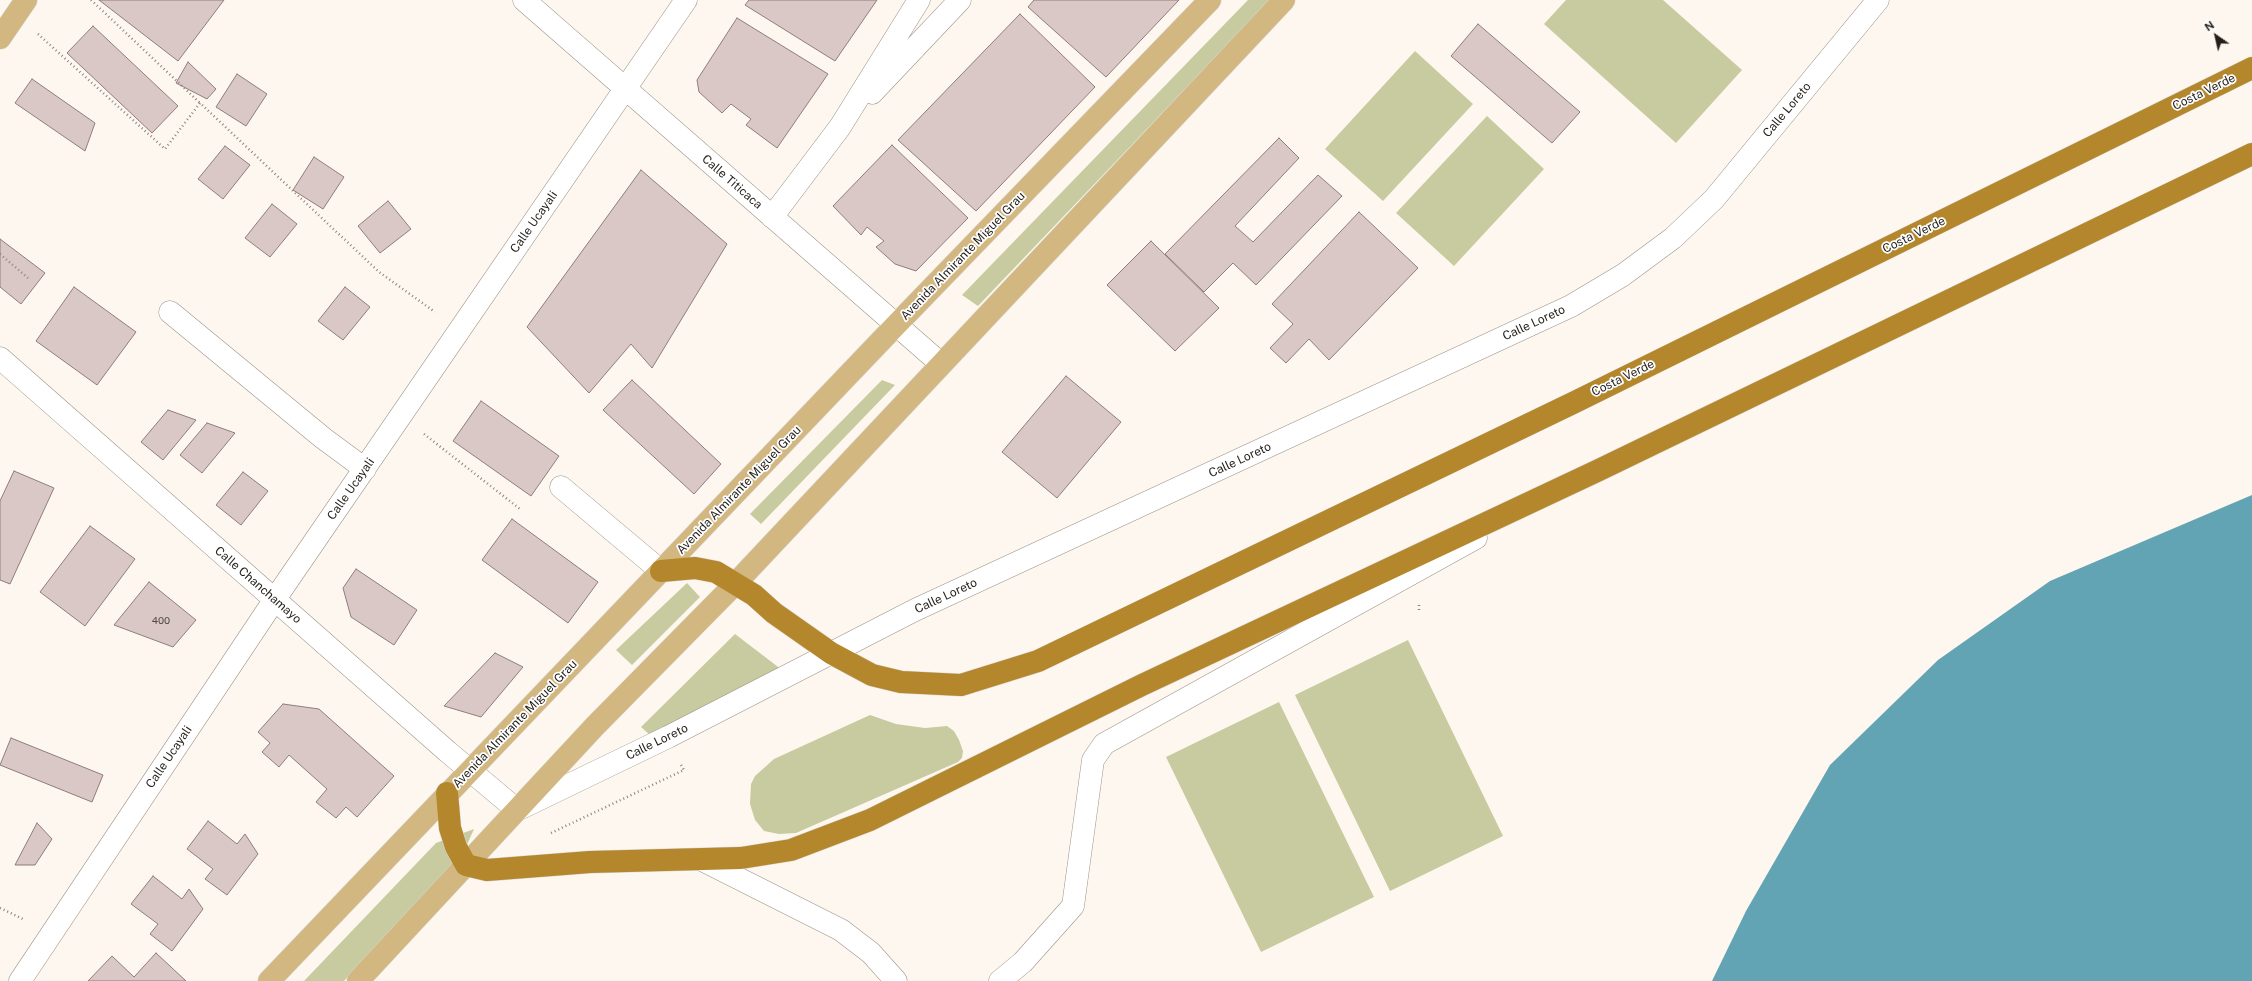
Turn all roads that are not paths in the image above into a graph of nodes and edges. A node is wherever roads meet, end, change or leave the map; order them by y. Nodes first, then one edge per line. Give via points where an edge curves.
1 (524, 0) edge
2 (686, 0) edge
3 (919, 0) edge
4 (960, 0) edge
5 (1210, 0) edge
6 (1284, 0) edge
7 (1878, 0) edge
8 (21, 7) edge
9 (0, 38) edge
10 (2252, 68) edge
11 (626, 89) junction
12 (840, 127) junction
13 (2252, 154) edge
14 (772, 217) junction
15 (170, 312) dead end
16 (896, 324) junction
17 (0, 358) edge
18 (940, 364) junction
19 (365, 469) junction
20 (1599, 470) junction
21 (561, 487) dead end
22 (661, 571) junction
23 (735, 584) junction
24 (275, 599) junction
25 (831, 654) junction
26 (470, 771) junction
27 (448, 793) junction
28 (518, 810) junction
29 (702, 860) junction
30 (466, 865) junction
31 (20, 981) edge
32 (269, 981) edge
33 (358, 981) edge
34 (896, 981) edge
35 (1000, 981) edge

1 - 11 street, Calle Titicaca
2 - 11 street, Calle Ucayali
3 - 12 street
4 - 12 street
5 - 16 main road, Avenida Almirante Miguel Grau
6 - 18 main road
7 - 25 street, Calle Loreto via 1714,199 1672,238 1623,275 1571,306 915,610
8 - 9 main road
10 - 25 highway, Costa Verde via 1575,402 1038,661 961,685 901,682 872,675
11 - 14 street, Calle Titicaca
11 - 19 street, Calle Ucayali
12 - 14 street
13 - 20 highway
14 - 16 street, Calle Titicaca
15 - 19 street via 323,438
16 - 18 street, Calle Titicaca
16 - 22 main road, Avenida Almirante Miguel Grau
17 - 24 street, Calle Chanchamayo
18 - 23 main road
19 - 24 street, Calle Ucayali
20 - 29 highway via 1142,685 870,820 791,850 741,858
20 - 35 street via 1104,744 1093,760 1073,906 1023,962
21 - 22 street
22 - 23 highway, Costa Verde via 695,568 716,572
22 - 26 main road, Avenida Almirante Miguel Grau
23 - 25 highway, Costa Verde
23 - 28 main road via 595,726
24 - 26 street, Calle Chanchamayo
24 - 31 street, Calle Ucayali
25 - 28 street, Calle Loreto
26 - 27 main road, Avenida Almirante Miguel Grau
26 - 28 street, Calle Chanchamayo
27 - 30 highway via 450,828 456,847
27 - 32 main road, Avenida Almirante Miguel Grau
28 - 30 main road
29 - 30 highway via 590,862 487,870
29 - 34 street via 841,930 871,953
30 - 33 main road

